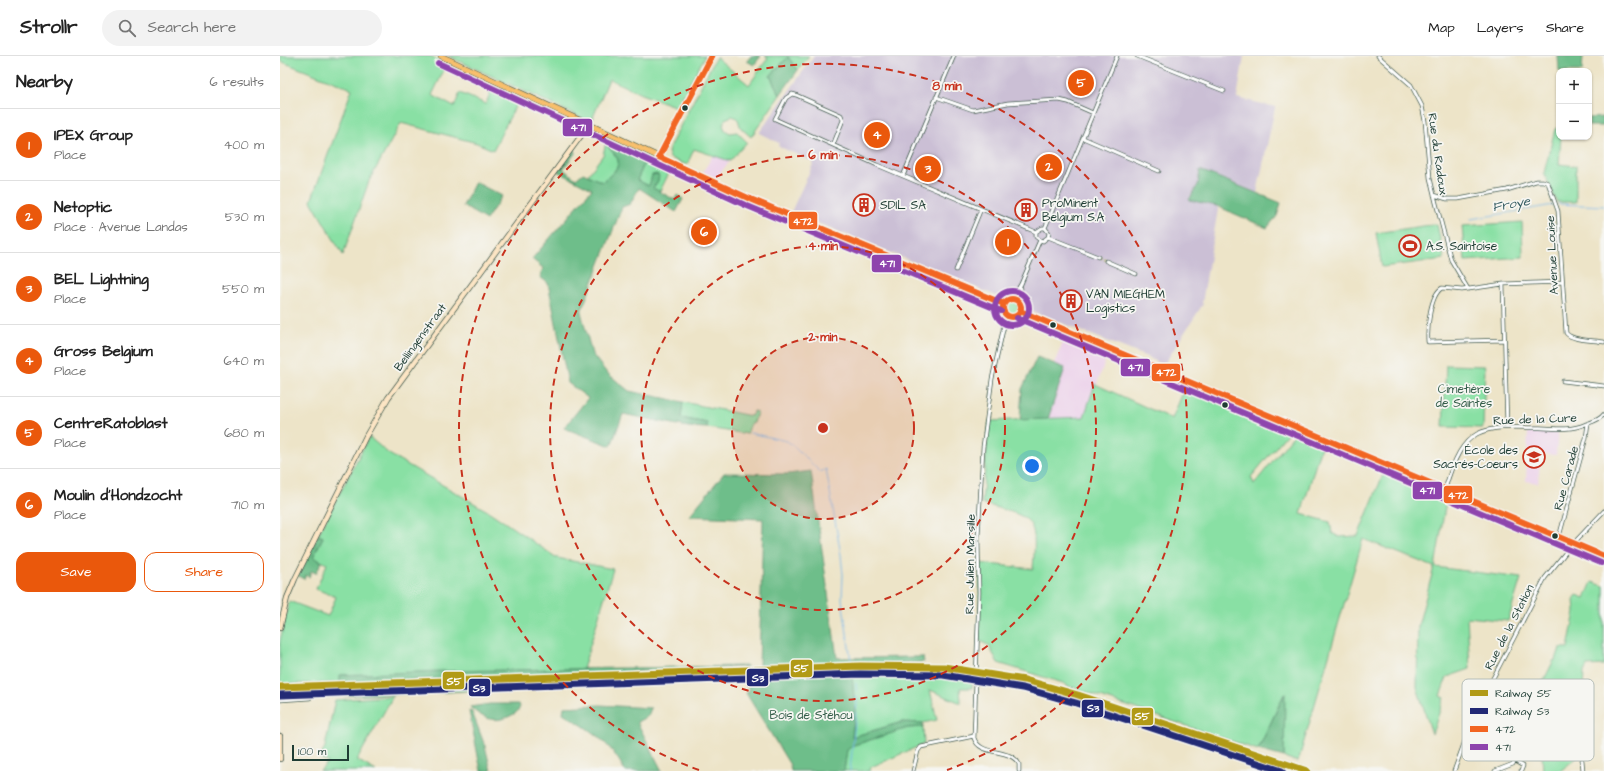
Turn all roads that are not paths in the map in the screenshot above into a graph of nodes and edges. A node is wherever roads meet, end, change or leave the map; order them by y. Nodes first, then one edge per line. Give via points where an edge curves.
1 (440, 56) edge
2 (712, 56) edge
3 (954, 56) edge
4 (1117, 56) edge
5 (1137, 56) edge
6 (1378, 56) edge
7 (1224, 91) dead end
8 (936, 97) junction
9 (1093, 113) junction
10 (589, 125) junction
11 (1083, 138) junction
12 (833, 144) junction
13 (659, 157) junction
14 (1159, 171) dead end
15 (903, 176) junction
16 (1434, 195) junction
17 (981, 209) junction
18 (1045, 228) junction
19 (1036, 232) junction
20 (1048, 237) junction
21 (1040, 240) junction
22 (1098, 257) tunnel mouth
23 (1106, 261) tunnel mouth
24 (956, 270) dead end
25 (1136, 274) dead end
26 (1562, 282) junction
27 (1021, 284) junction
28 (1503, 284) junction
29 (1468, 289) junction
30 (1012, 299) junction
31 (1004, 304) junction
32 (1020, 304) junction
33 (1020, 311) junction
34 (1004, 313) junction
35 (1011, 318) junction
36 (1003, 330) junction
37 (1504, 340) junction
38 (1604, 342) edge
39 (1563, 381) dead end
40 (1604, 386) edge
41 (1604, 414) edge
42 (1588, 423) junction
43 (1507, 427) junction
44 (1445, 489) junction
45 (1604, 511) edge
46 (1559, 537) junction
47 (1575, 544) junction
48 (1604, 556) edge
49 (280, 628) edge
50 (1493, 679) edge
51 (310, 698) dead end
52 (280, 700) edge
53 (280, 736) edge
54 (974, 736) junction
55 (1462, 749) edge
56 (280, 759) edge
57 (1514, 761) edge
58 (1582, 761) edge
59 (1518, 763) dead end
60 (913, 771) edge
61 (1019, 771) edge
62 (1454, 771) edge
63 (1495, 771) edge
64 (1521, 771) edge
65 (1583, 771) edge

1 - 10 main road
2 - 13 street
3 - 8 street
4 - 9 street
5 - 7 street
6 - 16 street, Rue du Radoux via 1411,85 1422,106
8 - 9 street via 973,110 1008,102 1059,100
8 - 15 street
9 - 11 street
10 - 13 main road
10 - 49 street, Bellingenstraat via 388,398 366,436 295,579 287,598
11 - 14 street
11 - 18 street
12 - 12 street via 843,120 842,115 796,95 792,94 786,98 774,119
12 - 15 street
13 - 31 main road
15 - 17 street
16 - 26 street, Avenue Louise via 1458,199 1507,190 1536,181 1546,182 1558,211
16 - 29 street, Rue du Radoux via 1451,260
17 - 19 street
17 - 24 street
18 - 19 street
18 - 20 street via 1049,233
19 - 21 street via 1036,237
20 - 21 street
20 - 22 street
21 - 27 street
23 - 25 street
26 - 28 street
26 - 38 street, Avenue Louise via 1566,335
27 - 30 street
27 - 32 street
28 - 29 street
28 - 37 street
29 - 37 street via 1438,290 1427,325 1428,342
30 - 31 main road
30 - 32 main road
31 - 34 main road
32 - 33 main road
33 - 35 main road via 1017,316
33 - 44 main road
34 - 35 main road
34 - 36 street, Rue Julien Marsille
35 - 36 street, Rue Julien Marsille
36 - 54 street, Rue Julien Marsille via 992,379 983,447 978,538 979,593
37 - 43 street
39 - 40 street
41 - 42 street, Rue de la Cure
42 - 43 street, Rue de la Cure via 1559,429
42 - 46 street, Rue Carade
43 - 44 street, Rue de la Cure via 1493,428 1469,438 1452,464
44 - 46 main road
45 - 47 street, Rue de la Station
46 - 47 main road
47 - 48 main road
47 - 50 street, Rue de la Station via 1545,578
51 - 52 street
53 - 56 street
54 - 60 street via 921,748
54 - 61 street via 975,742 980,746 1015,758 1019,764
55 - 62 street, Rue de la Station
57 - 63 street
58 - 65 street
59 - 64 street via 1523,766

